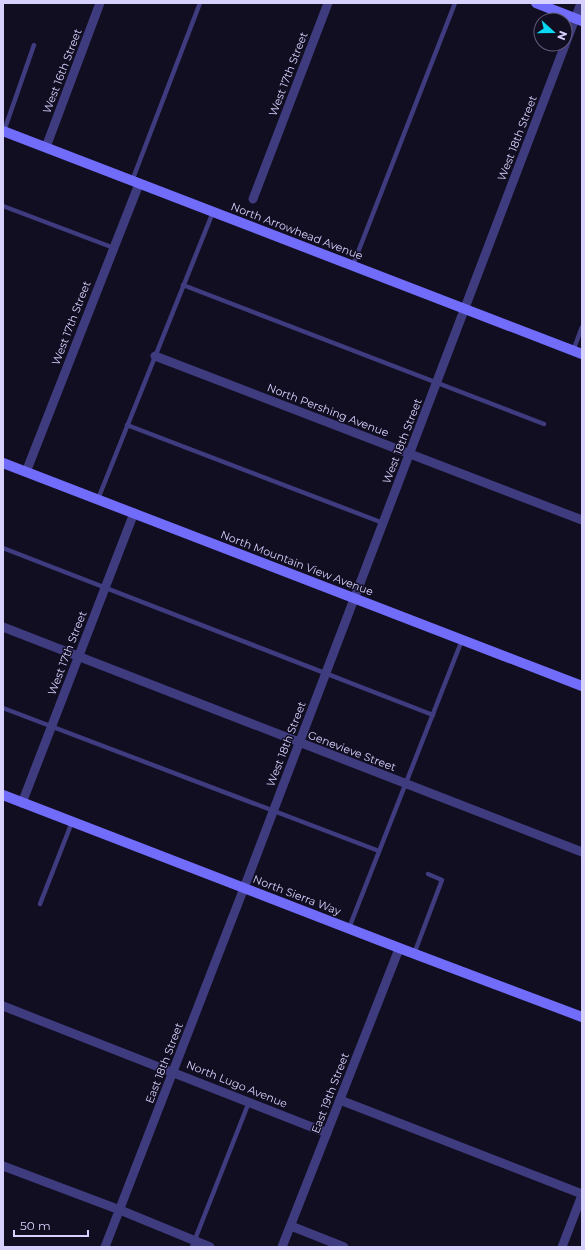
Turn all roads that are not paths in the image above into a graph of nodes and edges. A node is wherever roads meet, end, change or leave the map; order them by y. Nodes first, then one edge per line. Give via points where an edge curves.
1 (100, 3) edge
2 (200, 3) edge
3 (328, 3) edge
4 (455, 3) edge
5 (536, 3) edge
6 (581, 3) edge
7 (579, 19) edge
8 (34, 45) dead end
9 (4, 131) edge
10 (46, 147) junction
11 (135, 182) junction
12 (253, 199) dead end
13 (3, 206) edge
14 (213, 212) junction
15 (114, 248) junction
16 (353, 265) junction
17 (183, 285) junction
18 (465, 309) junction
19 (582, 327) edge
20 (577, 352) edge
21 (155, 356) junction
22 (437, 383) junction
23 (544, 424) dead end
24 (127, 425) junction
25 (410, 454) junction
26 (3, 463) edge
27 (26, 472) junction
28 (98, 499) junction
29 (134, 513) junction
30 (582, 520) edge
31 (383, 523) junction
32 (3, 548) edge
33 (105, 587) junction
34 (355, 598) junction
35 (3, 627) edge
36 (462, 640) junction
37 (78, 656) junction
38 (326, 674) junction
39 (582, 686) edge
40 (3, 708) edge
41 (433, 714) junction
42 (51, 727) junction
43 (299, 744) junction
44 (406, 784) junction
45 (3, 795) edge
46 (22, 802) junction
47 (273, 812) junction
48 (72, 822) junction
49 (380, 851) junction
50 (582, 852) edge
51 (428, 874) dead end
52 (244, 888) junction
53 (40, 904) dead end
54 (349, 929) junction
55 (399, 949) junction
56 (414, 954) junction
57 (3, 1006) edge
58 (582, 1017) edge
59 (173, 1072) junction
60 (340, 1100) junction
61 (249, 1102) junction
62 (327, 1133) junction
63 (3, 1166) edge
64 (582, 1194) edge
65 (120, 1210) junction
66 (290, 1226) junction
67 (193, 1244) edge
68 (105, 1247) edge
69 (210, 1247) edge
70 (282, 1247) edge
71 (344, 1247) edge
72 (562, 1247) edge

1 - 10 street, West 16th Street
2 - 11 lane
3 - 12 street, West 17th Street
4 - 16 lane
5 - 7 street
6 - 7 street, West 18th Street
7 - 18 street, West 18th Street
8 - 9 lane
9 - 10 street, North Arrowhead Avenue
10 - 11 street, North Arrowhead Avenue
11 - 14 street, North Arrowhead Avenue
11 - 15 street, West 17th Street
13 - 15 lane
14 - 16 street, North Arrowhead Avenue
14 - 17 lane
15 - 27 street, West 17th Street
16 - 18 street, North Arrowhead Avenue
17 - 21 lane
17 - 22 lane
18 - 20 street, North Arrowhead Avenue
18 - 22 street, West 18th Street
19 - 20 lane
21 - 24 lane
21 - 25 street, North Pershing Avenue
22 - 23 lane
22 - 25 street, West 18th Street
24 - 28 lane
24 - 31 lane
25 - 30 street, North Pershing Avenue
25 - 31 street, West 18th Street
26 - 27 street, North Mountain View Avenue
27 - 28 street, North Mountain View Avenue
28 - 29 street, North Mountain View Avenue
29 - 33 street, West 17th Street
29 - 34 street, North Mountain View Avenue
31 - 34 street, West 18th Street
32 - 33 lane
33 - 37 street, West 17th Street
33 - 38 lane
34 - 36 street, North Mountain View Avenue
34 - 38 street, West 18th Street
35 - 37 street, Genevieve Street
36 - 39 street, North Mountain View Avenue
36 - 41 lane
37 - 42 street, West 17th Street
37 - 43 street, Genevieve Street
38 - 41 lane
38 - 43 street, West 18th Street
40 - 42 lane
41 - 44 lane
42 - 46 street, West 17th Street
42 - 47 lane
43 - 44 street, Genevieve Street
43 - 47 street, West 18th Street
44 - 49 lane
44 - 50 street, Genevieve Street
45 - 46 street, North Sierra Way
46 - 48 street, North Sierra Way
47 - 49 lane
47 - 52 street, West 18th Street
48 - 52 street, North Sierra Way
48 - 53 lane
49 - 54 lane
51 - 56 lane via 442,880
52 - 54 street, North Sierra Way
52 - 59 street, East 18th Street
54 - 55 street, North Sierra Way
55 - 56 street, North Sierra Way
55 - 60 street, East 19th Street
56 - 58 street, North Sierra Way
57 - 59 street, North Lugo Avenue
59 - 61 street, North Lugo Avenue
59 - 65 street, East 18th Street
60 - 62 street, East 19th Street
60 - 64 street
61 - 62 street, North Lugo Avenue
61 - 67 lane
62 - 66 street, East 19th Street
63 - 65 street
64 - 72 street
65 - 67 street
65 - 68 street, East 18th Street
66 - 70 street, East 19th Street
66 - 71 street
67 - 69 street

